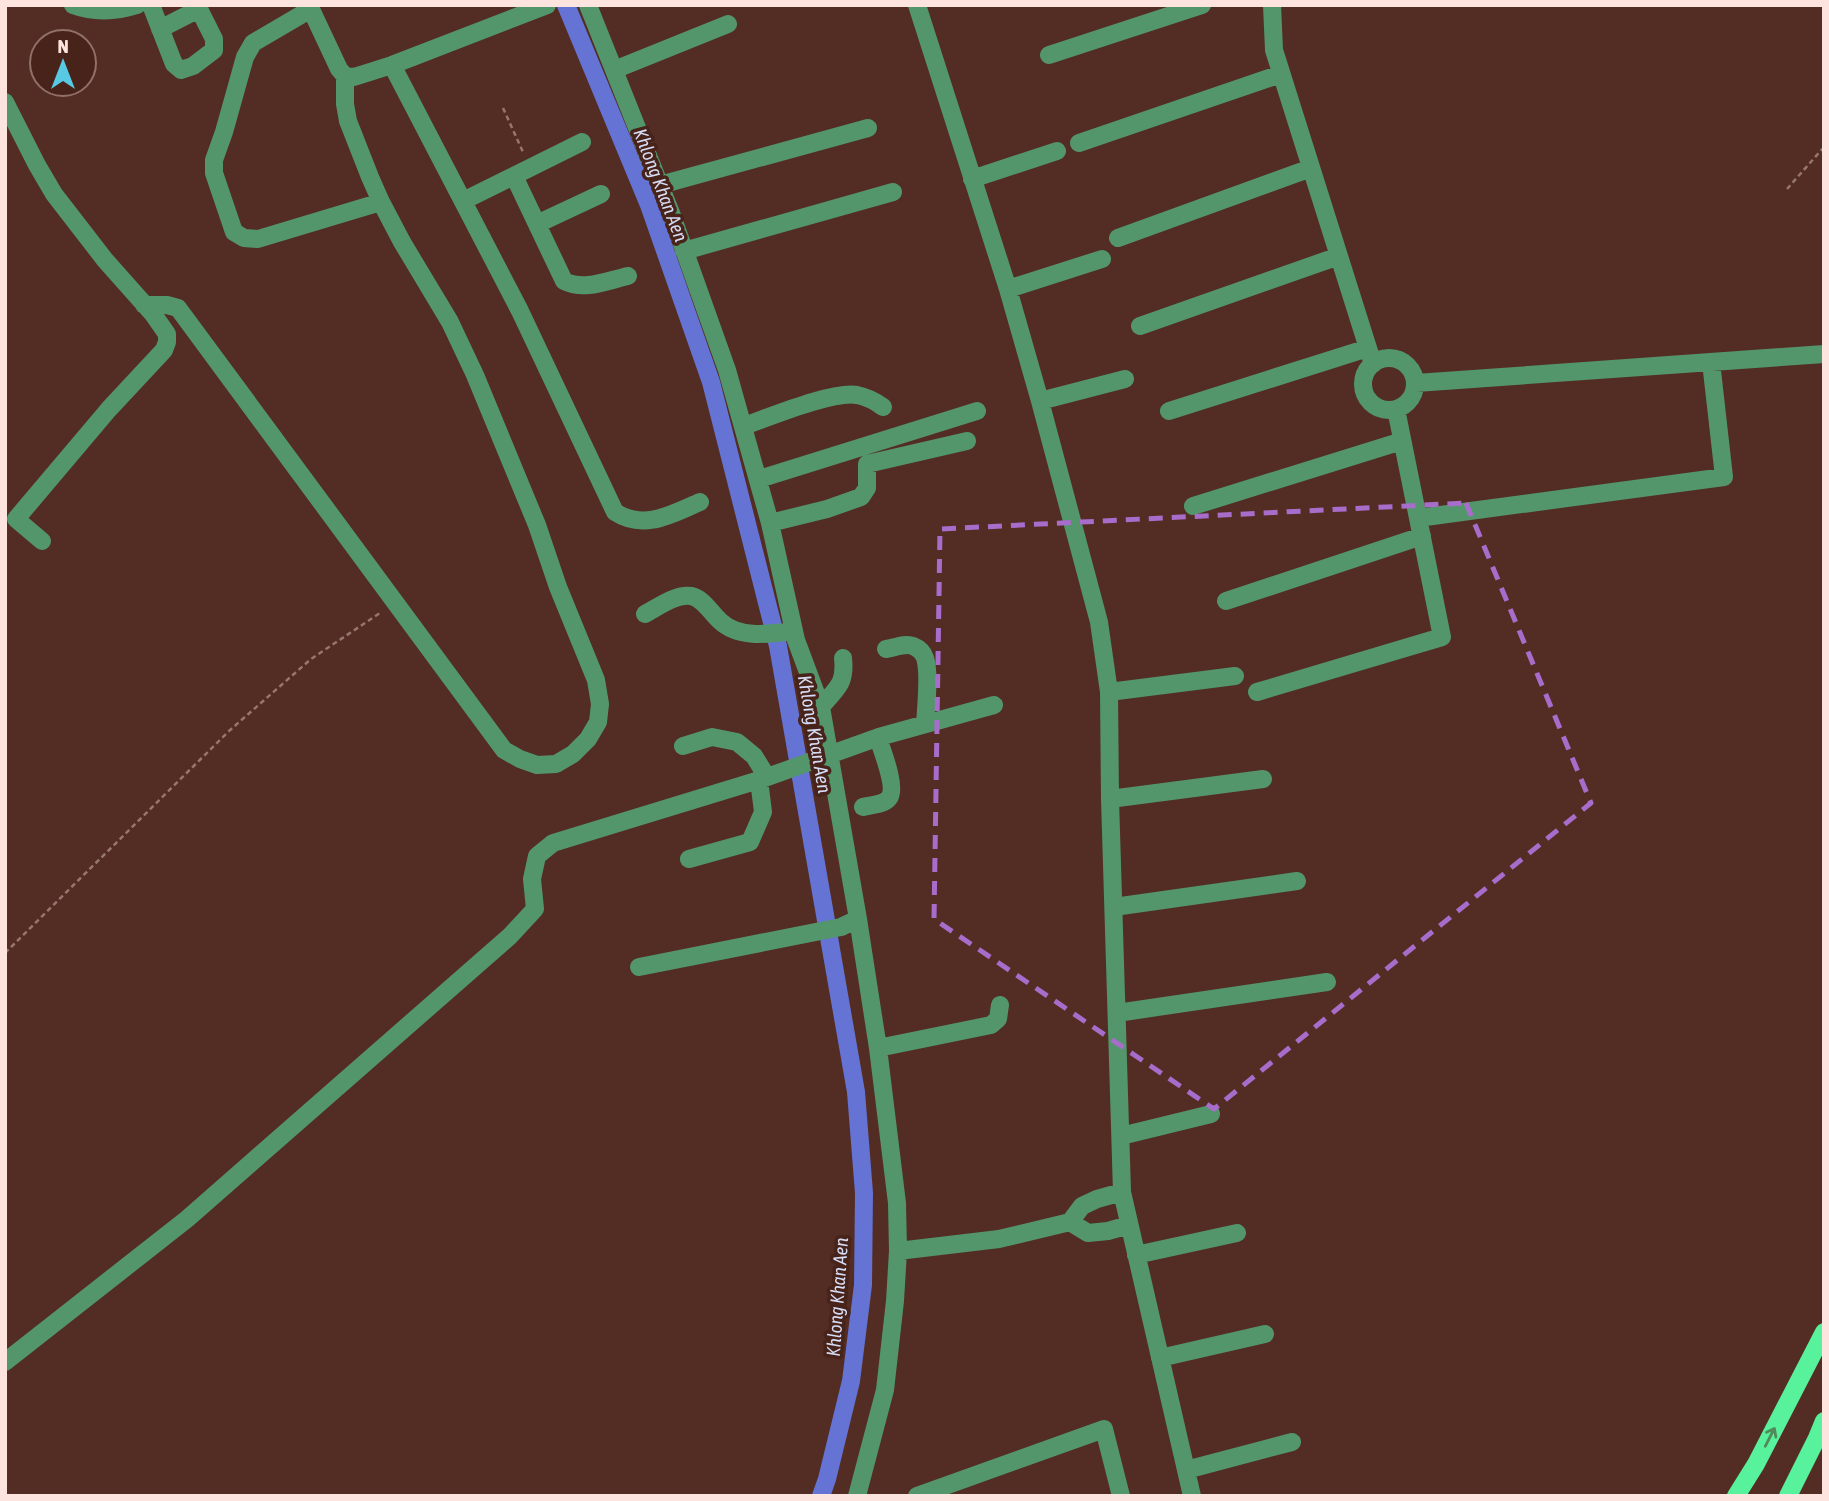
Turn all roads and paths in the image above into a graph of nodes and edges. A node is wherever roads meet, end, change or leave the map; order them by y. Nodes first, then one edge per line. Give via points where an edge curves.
1 (74, 5) edge
2 (137, 5) edge
3 (151, 5) edge
4 (588, 5) edge
5 (917, 5) edge
6 (1202, 5) edge
7 (1272, 5) edge
8 (198, 7) edge
9 (310, 7) edge
10 (541, 8) edge
11 (729, 24) dead end
12 (160, 29) junction
13 (1049, 55) dead end
14 (392, 65) junction
15 (614, 70) junction
16 (1282, 74) junction
17 (345, 76) junction
18 (5, 102) edge
19 (503, 108) dead end
20 (868, 128) dead end
21 (582, 142) dead end
22 (1079, 143) dead end
23 (1824, 147) edge
24 (1057, 151) dead end
25 (1311, 168) junction
26 (522, 172) junction
27 (972, 179) junction
28 (660, 186) junction
29 (1787, 189) dead end
30 (893, 192) dead end
31 (601, 194) dead end
32 (463, 201) junction
33 (381, 202) junction
34 (537, 224) junction
35 (1118, 238) dead end
36 (684, 251) junction
37 (1339, 256) junction
38 (1102, 259) dead end
39 (628, 276) dead end
40 (1008, 289) junction
41 (145, 305) junction
42 (1140, 326) dead end
43 (1824, 354) edge
44 (1371, 356) junction
45 (1711, 362) junction
46 (1125, 379) dead end
47 (1416, 383) junction
48 (1041, 401) junction
49 (883, 407) dead end
50 (1395, 410) junction
51 (977, 411) dead end
52 (1169, 411) dead end
53 (744, 426) junction
54 (967, 441) dead end
55 (1402, 441) junction
56 (759, 479) junction
57 (701, 502) dead end
58 (1193, 506) dead end
59 (1418, 518) junction
60 (770, 523) junction
61 (1422, 536) junction
62 (42, 541) dead end
63 (1226, 601) dead end
64 (396, 602) junction
65 (645, 614) dead end
66 (787, 632) junction
67 (886, 649) dead end
68 (843, 659) dead end
69 (1236, 676) dead end
70 (1109, 692) junction
71 (1257, 692) dead end
72 (994, 705) dead end
73 (821, 707) junction
74 (925, 724) junction
75 (878, 738) junction
76 (683, 746) dead end
77 (828, 755) junction
78 (767, 777) junction
79 (1263, 779) dead end
80 (1110, 799) junction
81 (863, 807) dead end
82 (689, 859) dead end
83 (1297, 881) dead end
84 (1114, 908) junction
85 (858, 919) junction
86 (5, 953) edge
87 (639, 967) dead end
88 (1327, 982) dead end
89 (1000, 1005) dead end
90 (1117, 1013) junction
91 (878, 1048) junction
92 (1211, 1114) dead end
93 (1121, 1136) junction
94 (1122, 1192) junction
95 (1070, 1222) junction
96 (1129, 1225) junction
97 (1237, 1233) dead end
98 (898, 1251) junction
99 (1136, 1255) junction
100 (1824, 1332) edge
101 (1265, 1334) dead end
102 (1160, 1358) junction
103 (5, 1362) edge
104 (1824, 1422) edge
105 (1292, 1442) dead end
106 (1186, 1469) junction
107 (944, 1492) edge
108 (862, 1495) edge
109 (917, 1496) edge
110 (1121, 1496) edge
111 (1192, 1496) edge
112 (1736, 1496) edge
113 (1788, 1496) edge

1 - 2 street via 101,12
3 - 12 street
4 - 15 street
5 - 27 street
6 - 13 street
7 - 16 street via 1274,50
8 - 12 street
8 - 12 street via 214,39 214,50 193,66 181,70 174,64
9 - 17 street
9 - 33 street via 253,43 244,57 214,160 234,232 258,239
10 - 14 street
11 - 15 street
14 - 17 street
14 - 32 street
15 - 28 street
16 - 22 street
16 - 25 street
17 - 33 street via 348,121
18 - 41 street via 54,194
19 - 26 path
20 - 28 street
21 - 26 street
23 - 29 path
24 - 27 street
25 - 35 street
25 - 37 street
26 - 32 street
26 - 34 street
27 - 40 street
28 - 36 street
30 - 36 street
31 - 34 street
32 - 57 street via 615,512 643,522
33 - 64 street via 450,322 537,525 596,680 598,722 588,739 556,764 537,765 504,750
34 - 39 street via 564,281 589,286
36 - 53 street
37 - 42 street
37 - 44 street
38 - 40 street
40 - 48 street
41 - 62 street via 167,334 164,350 16,519
41 - 64 street via 178,307
43 - 45 street
44 - 47 street via 1396,359 1409,367
44 - 50 street via 1364,377 1366,395 1378,408
44 - 52 street
45 - 47 street
45 - 59 street via 1724,477
46 - 48 street
47 - 50 street via 1410,400
48 - 70 street via 1099,622
49 - 53 street via 848,394
50 - 55 street
51 - 56 street
53 - 56 street
54 - 60 street via 867,464 867,488 861,497
55 - 58 street
55 - 59 street
56 - 60 street
59 - 61 street
60 - 66 street
61 - 63 street
61 - 71 street via 1442,637
64 - 86 path via 311,659 229,731
65 - 66 street via 687,596 698,598 736,632
66 - 73 street
67 - 74 street via 914,646 925,657
68 - 73 street via 841,684
69 - 70 street
70 - 80 street
72 - 74 street
73 - 77 street
74 - 75 street
75 - 77 street
75 - 81 street via 891,795 882,803
76 - 78 street via 712,737 737,742 754,756
77 - 78 street
77 - 85 street
78 - 82 street via 763,812 750,842
78 - 103 street via 553,843 537,856 532,879 535,909 510,936 187,1219
79 - 80 street
80 - 84 street
83 - 84 street
84 - 90 street
85 - 87 street via 841,927
85 - 91 street
88 - 90 street
89 - 91 street via 998,1019 991,1025
90 - 93 street
91 - 98 street via 897,1203
92 - 93 street
93 - 94 street
94 - 95 street via 1082,1206
94 - 96 street
95 - 96 street via 1088,1233
95 - 98 street via 999,1239
96 - 99 street
97 - 99 street
98 - 108 street via 885,1390
99 - 102 street
112 -> 100 main road
101 - 102 street
102 - 106 street
104 - 113 main road
105 - 106 street
106 - 111 street
107 - 109 street
107 - 110 street via 1104,1429

